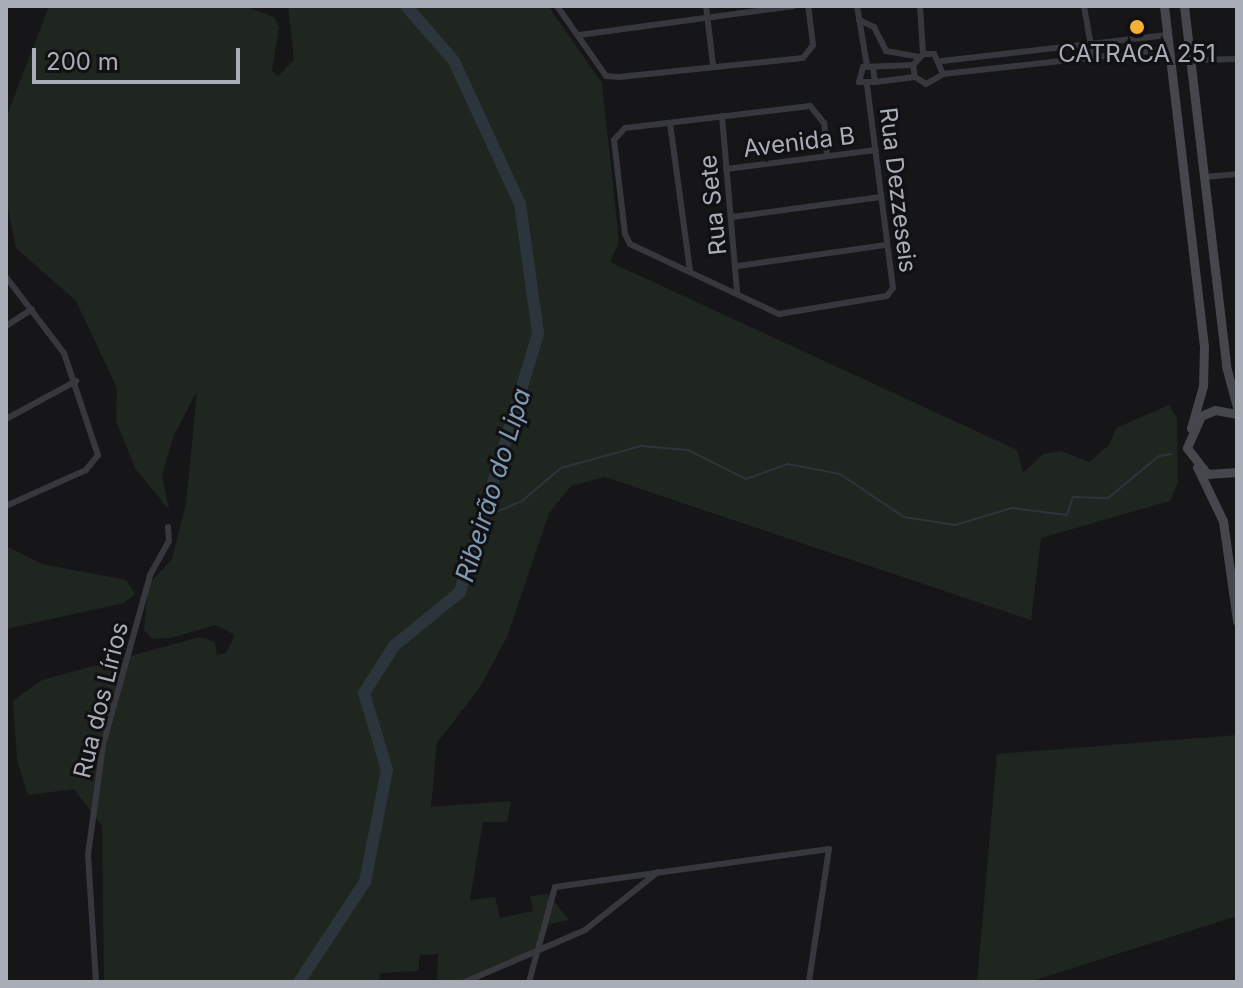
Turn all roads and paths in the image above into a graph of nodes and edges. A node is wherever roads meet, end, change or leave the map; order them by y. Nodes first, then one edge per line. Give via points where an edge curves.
1 (557, 6) edge
2 (706, 6) edge
3 (794, 6) edge
4 (808, 6) edge
5 (857, 6) edge
6 (920, 6) edge
7 (1084, 6) edge
8 (1164, 6) edge
9 (1184, 6) edge
10 (707, 15) junction
11 (859, 20) junction
12 (579, 35) junction
13 (1168, 35) junction
14 (1090, 42) junction
15 (1169, 49) junction
16 (921, 55) junction
17 (1093, 57) junction
18 (1237, 59) edge
19 (1191, 60) junction
20 (942, 61) junction
21 (713, 65) junction
22 (913, 65) junction
23 (870, 67) junction
24 (943, 74) junction
25 (915, 77) junction
26 (875, 82) junction
27 (867, 86) junction
28 (722, 116) junction
29 (670, 123) junction
30 (876, 150) junction
31 (827, 155) junction
32 (726, 169) junction
33 (1237, 174) edge
34 (1204, 177) junction
35 (879, 197) junction
36 (732, 217) junction
37 (885, 245) junction
38 (738, 266) junction
39 (690, 270) junction
40 (6, 277) edge
41 (737, 291) junction
42 (32, 309) junction
43 (6, 326) edge
44 (76, 381) junction
45 (1237, 407) edge
46 (1237, 414) edge
47 (6, 419) edge
48 (1191, 428) junction
49 (1197, 467) junction
50 (1237, 472) edge
51 (6, 506) edge
52 (168, 527) dead end
53 (1237, 621) edge
54 (661, 870) junction
55 (536, 956) junction
56 (96, 982) edge
57 (465, 982) edge
58 (529, 982) edge
59 (809, 982) edge

1 - 12 street
2 - 10 street
3 - 10 street
4 - 21 street via 809,55
5 - 11 street
6 - 16 street
7 - 14 street
8 - 13 main road
9 - 19 main road
10 - 12 street
10 - 21 street
11 - 16 street via 874,27 886,51
11 - 23 street
12 - 21 street via 606,76
13 - 14 street
13 - 15 main road
14 - 17 street
14 - 20 street
15 - 17 street
15 - 48 main road via 1204,346 1203,386
16 - 20 street
16 - 22 street
17 - 24 street
18 - 19 street
19 - 34 main road
20 - 24 street
22 - 23 street
22 - 25 street
23 - 26 street
23 - 27 street, Rua Dezzeseis via 857,74
24 - 25 street via 933,84
25 - 26 street
26 - 27 street
27 - 30 street, Rua Dezzeseis
28 - 29 street
28 - 31 street via 810,106 824,123
28 - 32 street, Rua Sete
29 - 39 street
29 - 39 street via 625,128 614,140 630,244
30 - 31 street, Avenida B
30 - 35 street, Rua Dezzeseis
31 - 32 street, Avenida B
32 - 36 street, Rua Sete
33 - 34 street
34 - 45 main road via 1226,366
35 - 36 street
35 - 37 street, Rua Dezzeseis
36 - 38 street, Rua Sete
37 - 38 street
37 - 41 street, Rua Dezzeseis via 893,288 887,296 779,314
38 - 41 street, Rua Sete
39 - 41 street
40 - 42 street
42 - 43 street
42 - 44 street
44 - 47 street
44 - 51 street via 93,426 95,464
46 - 48 main road via 1208,412
48 - 49 main road via 1187,448
49 - 50 main road via 1218,476
49 - 53 main road via 1223,521
52 - 56 street, Rua dos Lírios via 169,541 150,575 103,745 88,855
54 - 55 street via 585,930
54 - 55 street via 555,887
54 - 59 street via 829,849
55 - 57 street
55 - 58 street

